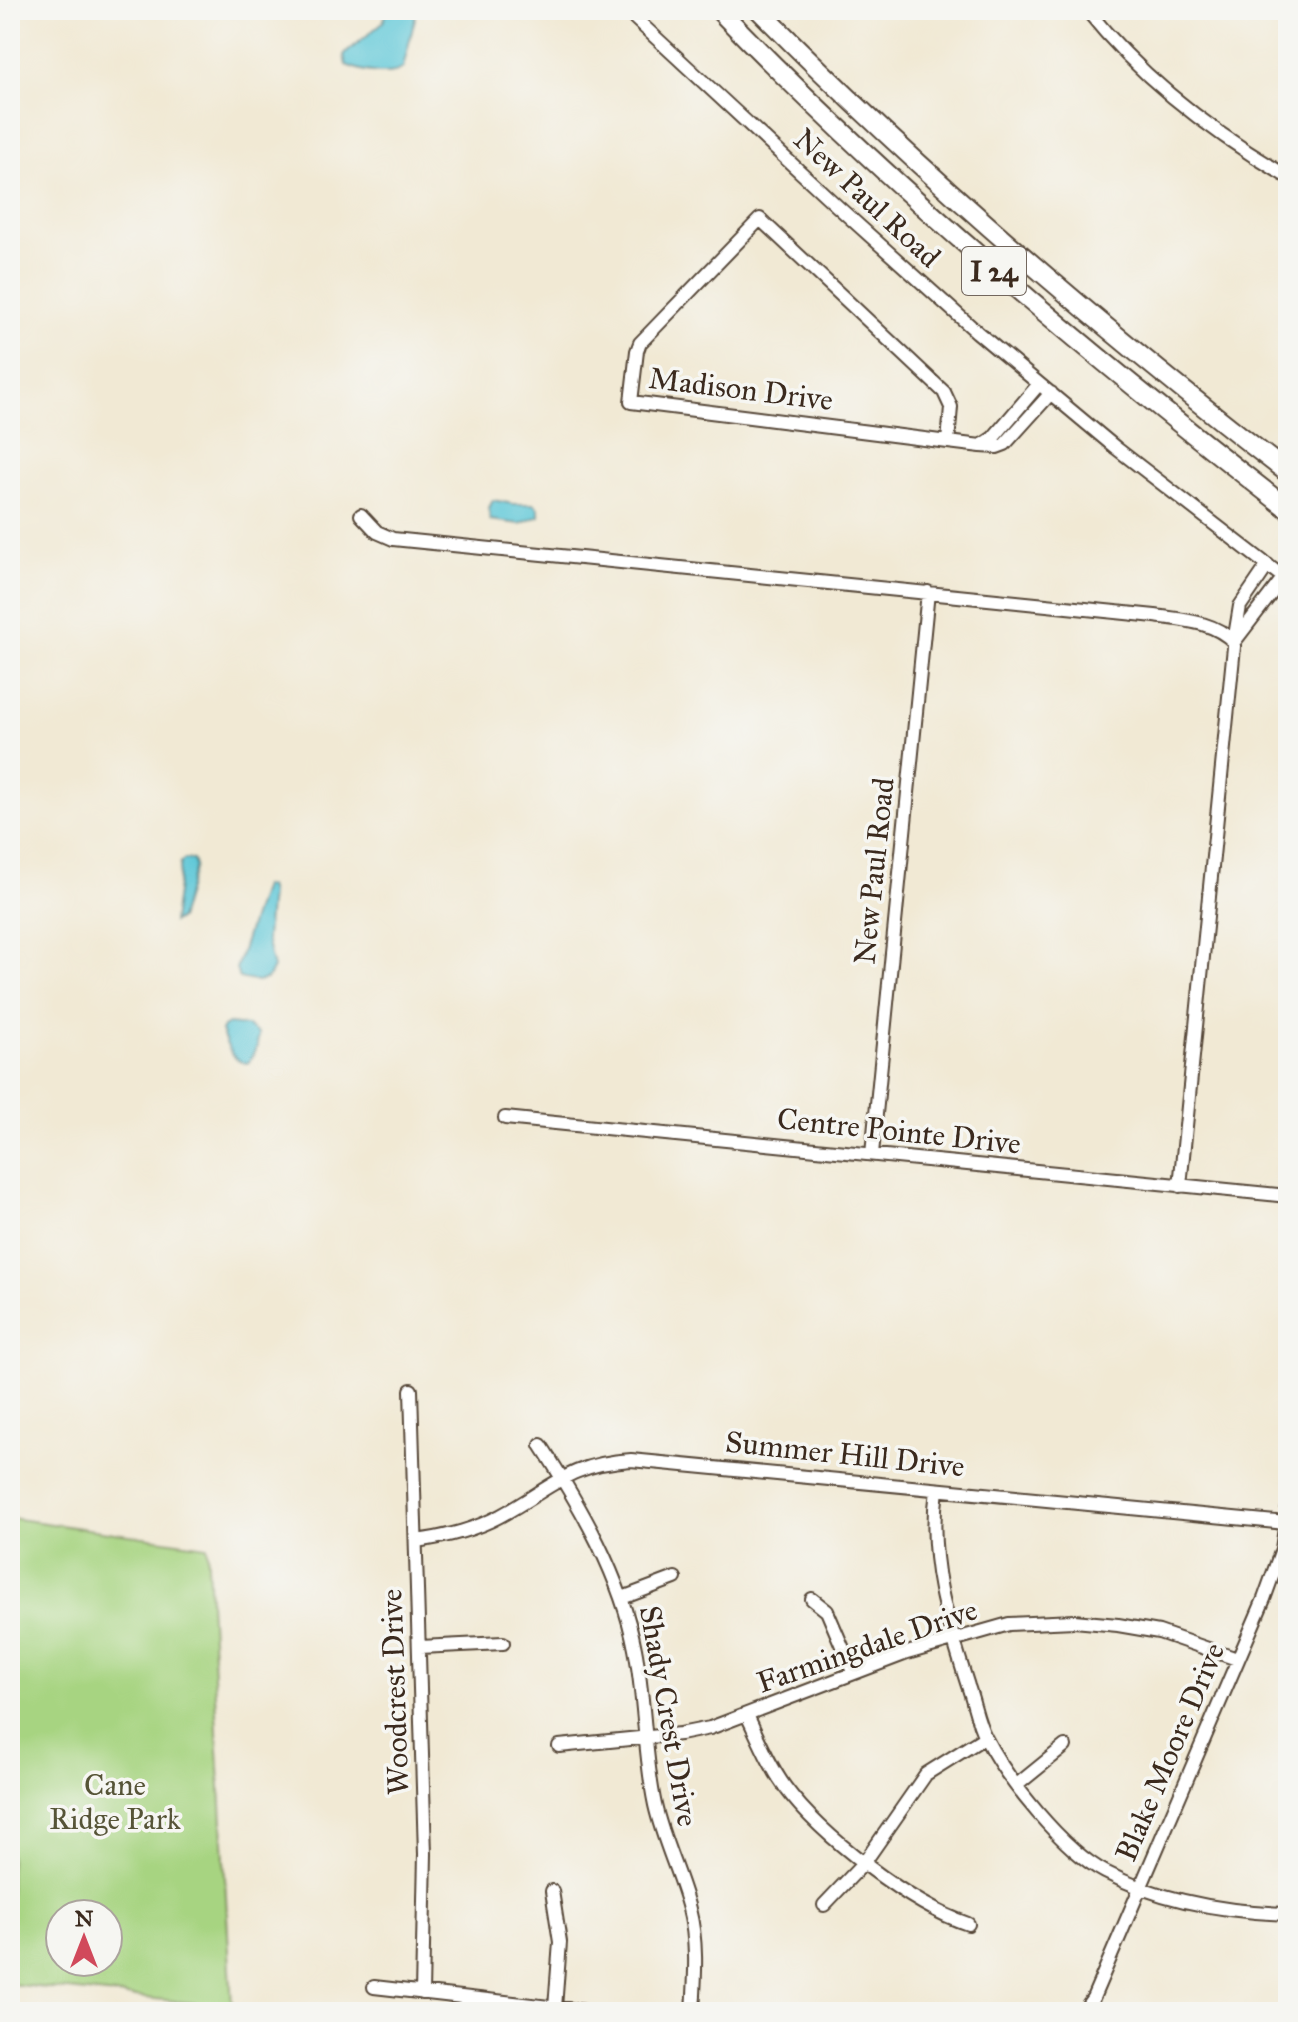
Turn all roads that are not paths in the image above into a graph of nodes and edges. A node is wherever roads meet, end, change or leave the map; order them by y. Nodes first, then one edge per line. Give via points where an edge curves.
1 (626, 10) edge
2 (719, 10) edge
3 (759, 10) edge
4 (1087, 10) edge
5 (1288, 177) edge
6 (1039, 384) junction
7 (1051, 393) junction
8 (1020, 418) junction
9 (948, 442) junction
10 (1288, 473) edge
11 (1288, 509) edge
12 (361, 515) dead end
13 (1268, 565) junction
14 (1286, 579) edge
15 (928, 592) junction
16 (1234, 642) junction
17 (505, 1118) dead end
18 (872, 1154) junction
19 (1180, 1186) junction
20 (1288, 1196) edge
21 (411, 1390) dead end
22 (541, 1445) dead end
23 (562, 1477) junction
24 (937, 1490) junction
25 (1288, 1507) edge
26 (1286, 1523) junction
27 (416, 1541) junction
28 (675, 1578) dead end
29 (622, 1598) junction
30 (812, 1599) dead end
31 (953, 1640) junction
32 (503, 1643) dead end
33 (420, 1647) junction
34 (1237, 1659) junction
35 (853, 1672) junction
36 (747, 1715) junction
37 (646, 1737) junction
38 (985, 1737) junction
39 (559, 1746) dead end
40 (1065, 1746) dead end
41 (1017, 1785) junction
42 (864, 1863) junction
43 (1141, 1888) junction
44 (552, 1891) dead end
45 (824, 1905) dead end
46 (1288, 1914) edge
47 (968, 1924) dead end
48 (374, 1987) dead end
49 (422, 1993) junction
50 (555, 2008) junction
51 (594, 2012) edge
52 (693, 2012) edge
53 (1083, 2012) edge

1 - 6 street, New Paul Road via 898,263
2 - 11 highway, I 24 via 994,271
3 - 10 highway, I 24 via 944,189
4 - 5 street via 1150,78 1228,139
6 - 7 street, New Paul Road
6 - 8 street, Madison Drive
7 - 8 street, Madison Drive
7 - 13 street, New Paul Road
8 - 9 street, Madison Drive via 981,446
9 - 9 street, Madison Drive via 631,402 637,351 760,219 944,392 951,407
12 - 15 street via 372,529 393,539
13 - 14 street, New Paul Road
13 - 16 street via 1240,606
14 - 16 street, New Paul Road
15 - 16 street via 1181,620 1219,629
15 - 18 street, New Paul Road
16 - 19 street
17 - 18 street, Centre Pointe Drive
18 - 19 street, Centre Pointe Drive
19 - 20 street, Centre Pointe Drive
21 - 27 street, Woodcrest Drive
22 - 23 street, Shady Crest Drive
23 - 24 street, Summer Hill Drive via 602,1462 631,1460
23 - 27 street, Summer Hill Drive via 469,1530
23 - 29 street, Shady Crest Drive
24 - 26 street, Summer Hill Drive
24 - 31 street via 933,1549
25 - 26 street, Blake Moore Drive
26 - 34 street, Blake Moore Drive via 1277,1562
27 - 33 street, Woodcrest Drive
28 - 29 street
29 - 37 street, Shady Crest Drive
30 - 35 street via 827,1611
31 - 34 street, Farmingdale Drive via 1009,1624 1074,1621 1159,1632
31 - 35 street, Farmingdale Drive
31 - 38 street
32 - 33 street
33 - 49 street, Woodcrest Drive
34 - 43 street, Blake Moore Drive
35 - 36 street, Farmingdale Drive
36 - 37 street, Farmingdale Drive via 710,1728
36 - 42 street via 785,1787
37 - 39 street, Farmingdale Drive
37 - 52 street, Shady Crest Drive via 656,1809 689,1910 696,1973
38 - 41 street
38 - 42 street via 926,1774
40 - 41 street
41 - 43 street via 1083,1857
42 - 45 street
42 - 47 street via 946,1916
43 - 46 street via 1193,1902
43 - 53 street, Blake Moore Drive
44 - 50 street via 560,1942
48 - 49 street
49 - 50 street
50 - 51 street

